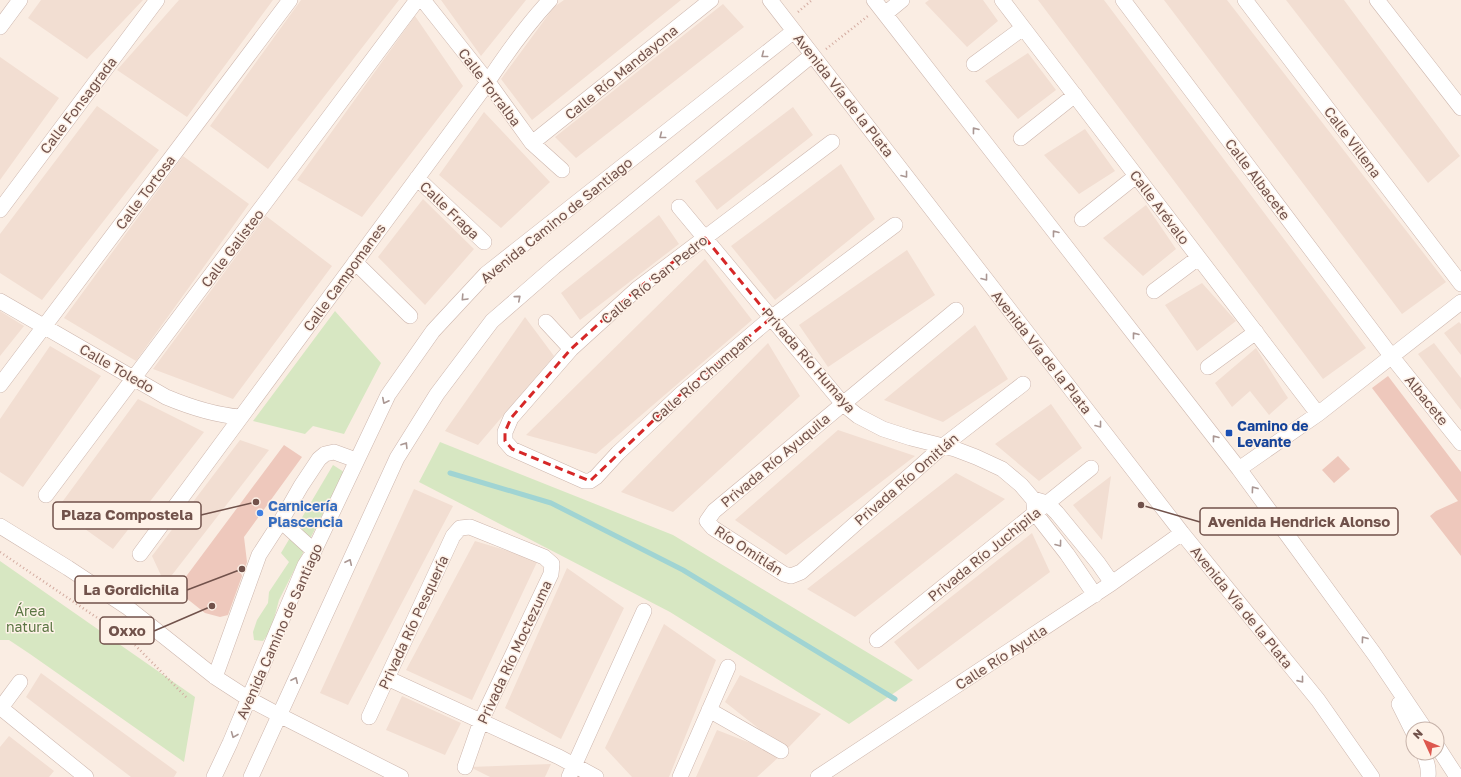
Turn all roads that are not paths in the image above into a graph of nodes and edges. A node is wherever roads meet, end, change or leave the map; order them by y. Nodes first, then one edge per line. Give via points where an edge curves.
1 (20, 0) edge
2 (157, 0) edge
3 (417, 0) edge
4 (423, 0) edge
5 (550, 0) edge
6 (711, 0) edge
7 (770, 0) edge
8 (902, 0) edge
9 (1002, 0) edge
10 (1124, 0) edge
11 (1245, 0) edge
12 (1377, 0) edge
13 (285, 2) edge
14 (880, 7) edge
15 (0, 27) edge
16 (1023, 28) junction
17 (794, 31) junction
18 (814, 56) junction
19 (974, 64) dead end
20 (488, 82) junction
21 (1074, 95) junction
22 (1461, 108) edge
23 (1021, 138) dead end
24 (832, 142) dead end
25 (532, 143) junction
26 (562, 170) dead end
27 (1136, 176) junction
28 (417, 178) junction
29 (679, 207) dead end
30 (0, 210) edge
31 (1082, 219) dead end
32 (895, 225) dead end
33 (705, 238) junction
34 (484, 242) dead end
35 (1198, 258) junction
36 (355, 262) junction
37 (1461, 284) edge
38 (1154, 291) dead end
39 (0, 301) edge
40 (1461, 302) edge
41 (956, 310) dead end
42 (410, 316) dead end
43 (771, 318) junction
44 (546, 322) dead end
45 (44, 326) junction
46 (1256, 332) junction
47 (571, 348) junction
48 (1392, 357) junction
49 (1208, 367) dead end
50 (134, 378) junction
51 (1024, 384) dead end
52 (0, 385) edge
53 (843, 404) junction
54 (1318, 414) junction
55 (240, 417) junction
56 (505, 441) joint
57 (1461, 443) edge
58 (943, 446) junction
59 (356, 460) junction
60 (1091, 468) dead end
61 (1239, 469) junction
62 (46, 495) dead end
63 (1038, 505) junction
64 (281, 522) junction
65 (707, 522) joint
66 (0, 526) edge
67 (460, 528) joint
68 (1182, 533) junction
69 (314, 551) junction
70 (140, 554) dead end
71 (791, 576) joint
72 (1112, 584) junction
73 (1095, 595) junction
74 (644, 611) dead end
75 (877, 640) dead end
76 (1375, 655) junction
77 (728, 667) dead end
78 (215, 677) junction
79 (387, 678) junction
80 (20, 682) dead end
81 (249, 699) junction
82 (1318, 700) junction
83 (0, 708) edge
84 (709, 710) junction
85 (279, 715) junction
86 (369, 717) dead end
87 (481, 721) junction
88 (1408, 721) edge
89 (1420, 721) edge
90 (781, 751) dead end
91 (1445, 758) edge
92 (1426, 761) edge
93 (465, 767) dead end
94 (571, 771) edge
95 (82, 776) edge
96 (214, 777) edge
97 (251, 777) edge
98 (401, 777) edge
99 (596, 777) edge
100 (680, 777) edge
101 (818, 777) edge
102 (1372, 777) edge
103 (1382, 777) edge
104 (1428, 777) edge
105 (1457, 777) edge

1 - 15 street
2 - 30 street, Calle Fonsagrada
3 - 50 street, Calle Galisteo
4 - 20 street, Calle Torralba
5 - 20 street, Calle Campomanes via 511,46
6 - 25 street, Calle Río Mandayona
7 - 17 street, Avenida Vía de la Plata
8 - 14 street
9 - 16 street, Calle Arévalo
10 - 48 street, Calle Albacete
11 - 37 street, Calle Villena
12 - 22 street
13 - 45 street, Calle Tortosa
61 -> 14 street
16 - 19 street
16 - 21 street, Calle Arévalo
17 - 18 street, Avenida Vía de la Plata
17 -> 59 street, Avenida Camino de Santiago via 486,274 433,331 392,389
18 -> 68 street, Avenida Vía de la Plata
85 -> 18 street via 397,458 437,394 492,321 554,267
20 - 25 street, Calle Torralba
20 - 28 street, Calle Campomanes
21 - 23 street
21 - 27 street, Calle Arévalo
24 - 33 street, Calle Río San Pedro
25 - 26 street, Calle Torralba
27 - 31 street
27 - 35 street, Calle Arévalo
28 - 34 street, Calle Fraga
28 - 36 street, Calle Campomanes
29 - 33 street, Privada Río Humaya
32 - 43 street, Calle Río Chumpan
33 - 43 street, Privada Río Humaya
33 - 47 street, Calle Río San Pedro via 637,289
35 - 38 street
35 - 46 street, Calle Arévalo
36 - 42 street
36 - 55 street, Calle Campomanes
39 - 45 street, Calle Toledo
40 - 48 street
41 - 53 street, Privada Río Ayuquila
43 - 53 street, Privada Río Humaya
43 - 56 street, Calle Río Chumpan via 681,394 590,481 584,481 512,449
44 - 47 street
45 - 50 street, Calle Toledo
45 - 52 street, Calle Tortosa
46 - 49 street
46 - 54 street, Calle Arévalo
47 - 56 street, Calle Río San Pedro via 512,418 505,432
48 - 54 street
48 - 57 street, Albacete
50 - 55 street, Calle Toledo via 166,397 184,404 225,416
50 - 62 street, Calle Galisteo
51 - 58 street, Privada Río Omitlán
53 - 58 street, Privada Río Humaya via 858,416 883,429
53 - 65 street, Privada Río Ayuquila via 714,511
54 - 61 street
55 - 70 street, Calle Campomanes
58 - 63 street, Privada Río Humaya via 1002,469 1021,485
58 - 71 street, Privada Río Omitlán via 801,572
59 - 64 street via 334,452 325,454 300,486
59 - 69 street, Avenida Camino de Santiago
60 - 63 street, Privada Río Juchipila
76 -> 61 street
63 - 72 street, Privada Río Humaya via 1057,513 1098,562
63 -> 73 street, Privada Río Humaya
63 - 75 street, Privada Río Juchipila
64 - 69 street
64 - 78 street via 259,555
65 - 71 street, Río Omitlán via 784,574
66 - 78 street via 127,607
67 - 79 street, Privada Río Pesquería via 453,536
67 - 87 street, Privada Río Moctezuma via 470,527 544,557 552,564 551,574
68 - 72 street, Calle Río Ayutla
68 -> 82 street, Avenida Vía de la Plata
69 - 81 street, Avenida Camino de Santiago via 305,565
72 - 73 street, Calle Río Ayutla
73 - 101 street, Calle Río Ayutla
74 - 94 street
76 - 88 street
76 - 89 street
77 - 84 street
78 - 81 street
79 - 86 street, Privada Río Pesquería
79 - 87 street
80 - 83 street
81 - 85 street
81 -> 96 street, Avenida Camino de Santiago
82 - 102 street, Avenida Vía de la Plata
82 - 103 street, Avenida Vía de la Plata
83 - 95 street
84 - 90 street
84 - 100 street
85 - 97 street
85 - 98 street
87 - 93 street, Privada Río Moctezuma
87 - 94 street
91 - 105 street
92 - 104 street
94 - 99 street

